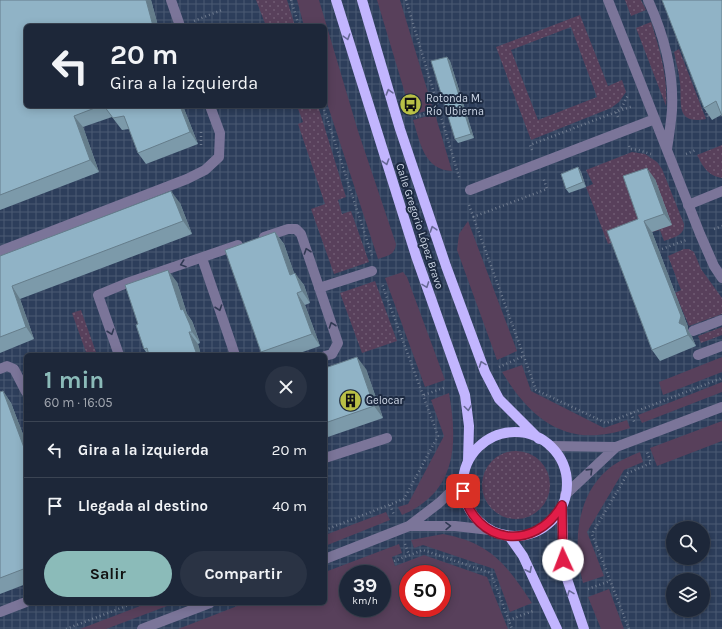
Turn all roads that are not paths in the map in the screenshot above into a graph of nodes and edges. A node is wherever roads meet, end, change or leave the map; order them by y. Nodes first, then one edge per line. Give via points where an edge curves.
1 (170, 0) edge
2 (336, 0) edge
3 (362, 0) edge
4 (608, 0) edge
5 (648, 0) edge
6 (183, 24) edge
7 (211, 108) edge
8 (655, 119) junction
9 (667, 151) junction
10 (470, 190) dead end
11 (722, 191) edge
12 (688, 205) junction
13 (0, 250) edge
14 (202, 258) junction
15 (375, 270) road end
16 (722, 278) edge
17 (319, 288) junction
18 (722, 320) edge
19 (693, 331) dead end
20 (722, 346) edge
21 (119, 353) edge
22 (234, 353) edge
23 (327, 355) edge
24 (698, 355) dead end
25 (0, 369) edge
26 (24, 388) edge
27 (722, 407) edge
28 (387, 438) dead end
29 (539, 439) junction
30 (550, 446) junction
31 (616, 447) junction
32 (327, 457) edge
33 (468, 462) junction
34 (463, 480) junction
35 (566, 494) junction
36 (562, 505) junction
37 (409, 526) junction
38 (490, 530) junction
39 (510, 536) junction
40 (327, 558) edge
41 (24, 603) edge
42 (205, 605) edge
43 (0, 612) edge
44 (142, 629) edge
45 (557, 629) edge
46 (584, 629) edge

1 - 6 street
2 -> 33 main road, Calle Gregorio López Bravo via 416,256 465,395 469,426
29 -> 3 main road, Calle Gregorio López Bravo via 499,399 485,372 400,129
4 - 8 street
5 - 9 street via 670,70 672,110
7 - 13 street via 220,133 219,157 205,170
8 - 9 street
8 - 10 street
9 - 12 street
11 - 12 street
12 - 16 street via 711,260
17 -> 14 street via 301,234 296,229 288,229
14 -> 21 street via 98,295
14 -> 22 street
15 - 17 street
23 -> 17 street via 332,354 338,343
18 - 19 street
20 - 24 street
25 - 26 street via 7,366 14,370
27 - 31 street
28 - 32 street
29 - 30 main road
29 - 33 main road via 518,433 498,435 482,445
30 - 31 street
30 - 35 main road via 564,468
35 -> 31 street
33 - 34 main road
34 - 37 street
34 - 38 main road via 463,491 469,510
35 - 36 main road
36 - 39 main road via 556,515 540,530
46 -> 36 main road via 564,570
37 -> 38 street via 455,526
37 - 40 street
38 - 39 main road
39 -> 45 main road via 523,556
41 - 43 street
42 - 44 street

